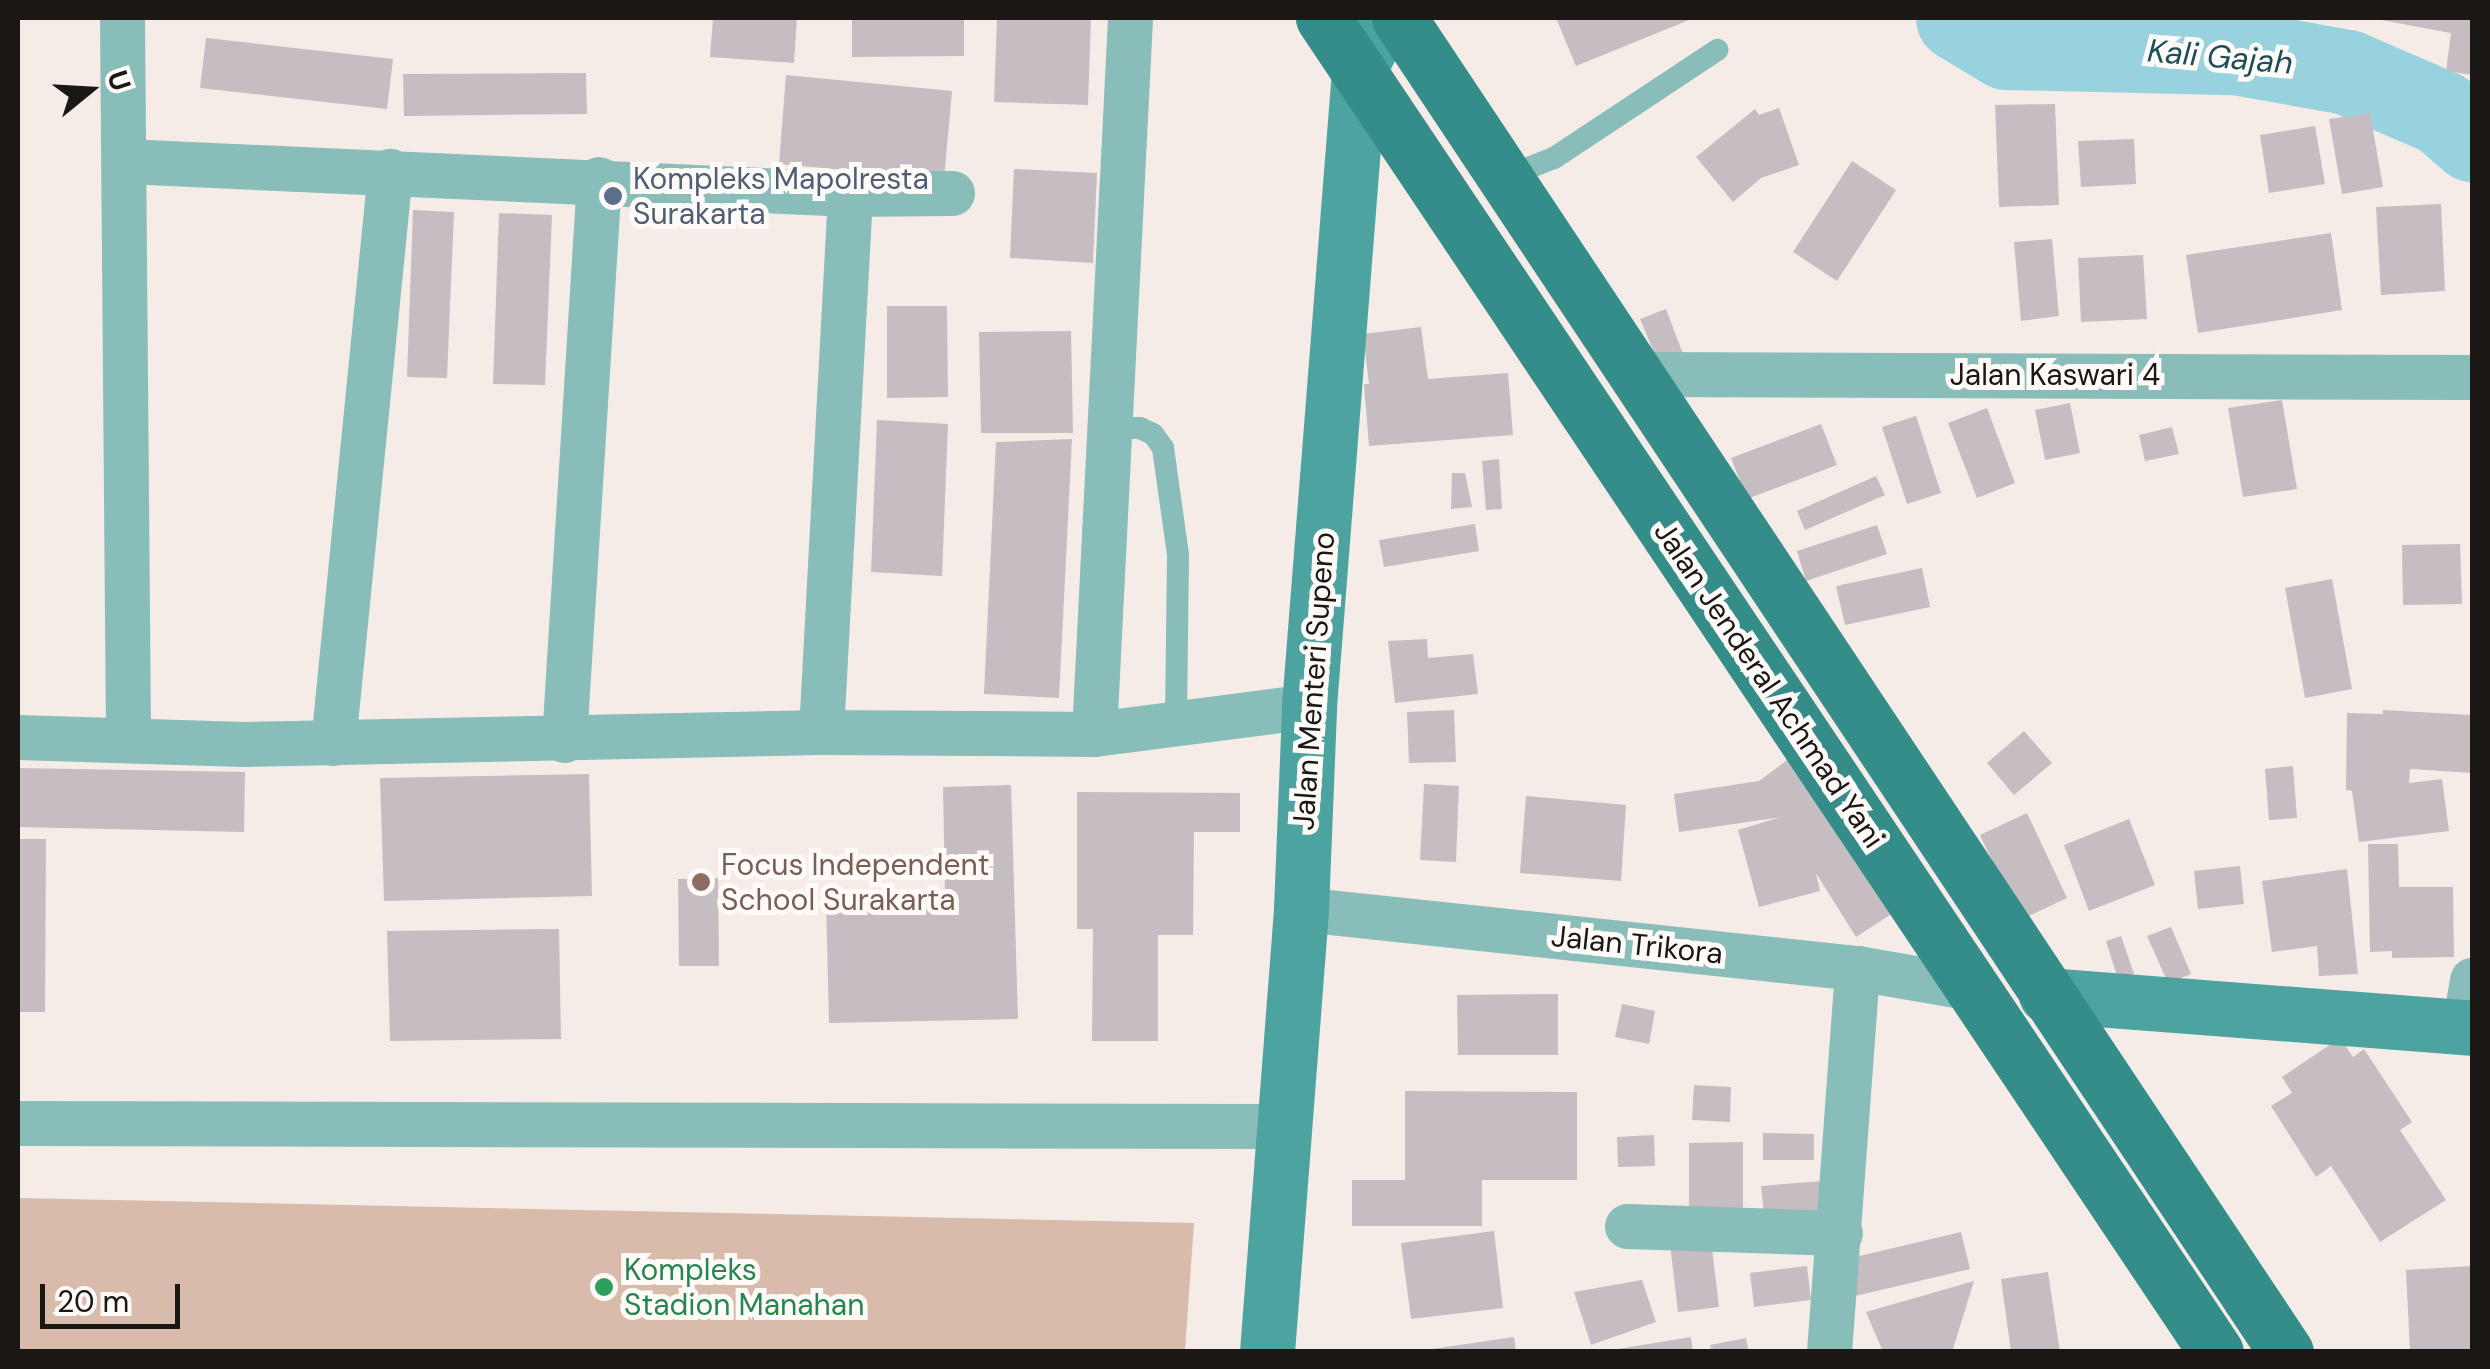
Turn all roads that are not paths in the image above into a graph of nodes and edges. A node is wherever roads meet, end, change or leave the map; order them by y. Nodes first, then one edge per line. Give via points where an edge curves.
1 (122, 18) edge
2 (1130, 18) edge
3 (1324, 18) edge
4 (1385, 18) edge
5 (1399, 18) edge
6 (1718, 50) dead end
7 (1359, 70) junction
8 (125, 161) junction
9 (390, 172) junction
10 (1505, 177) junction
11 (599, 180) junction
12 (952, 193) dead end
13 (850, 194) junction
14 (1637, 374) junction
15 (2472, 377) edge
16 (1112, 428) junction
17 (1309, 706) junction
18 (1176, 724) junction
19 (821, 732) junction
20 (1094, 734) junction
21 (18, 737) edge
22 (128, 738) junction
23 (564, 740) junction
24 (333, 743) junction
25 (1301, 909) junction
26 (1857, 968) junction
27 (1973, 988) junction
28 (2046, 995) junction
29 (2470, 1012) edge
30 (18, 1123) edge
31 (1284, 1126) junction
32 (1626, 1226) dead end
33 (1840, 1233) junction
34 (1267, 1352) edge
35 (1829, 1352) edge
36 (2216, 1352) edge
37 (2286, 1352) edge

1 - 8 street
2 - 16 street
3 - 7 main road, Jalan Jenderal Achmad Yani
4 - 7 main road, Jalan Menteri Supeno
5 - 10 main road, Jalan Jenderal Achmad Yani
6 - 10 lane via 1554,158
7 - 17 main road, Jalan Menteri Supeno
7 - 27 main road, Jalan Jenderal Achmad Yani
8 - 9 street
8 - 22 street
9 - 11 street
9 - 24 street
10 - 14 main road, Jalan Jenderal Achmad Yani
11 - 13 street
11 - 23 street
12 - 13 street
13 - 19 street
14 - 15 street, Jalan Kaswari 4
14 - 28 main road, Jalan Jenderal Achmad Yani
16 - 18 lane via 1140,428 1163,448 1178,554
16 - 20 street
17 - 18 street
17 - 25 main road, Jalan Menteri Supeno
18 - 20 street
19 - 20 street
19 - 23 street
21 - 22 street
22 - 24 street
23 - 24 street
25 - 26 street, Jalan Trikora
25 - 31 main road, Jalan Menteri Supeno
26 - 27 street, Jalan Trikora
26 - 33 street
27 - 36 main road, Jalan Jenderal Achmad Yani
28 - 29 main road
28 - 37 main road, Jalan Jenderal Achmad Yani
30 - 31 street
31 - 34 main road, Jalan Menteri Supeno
32 - 33 street
33 - 35 street

